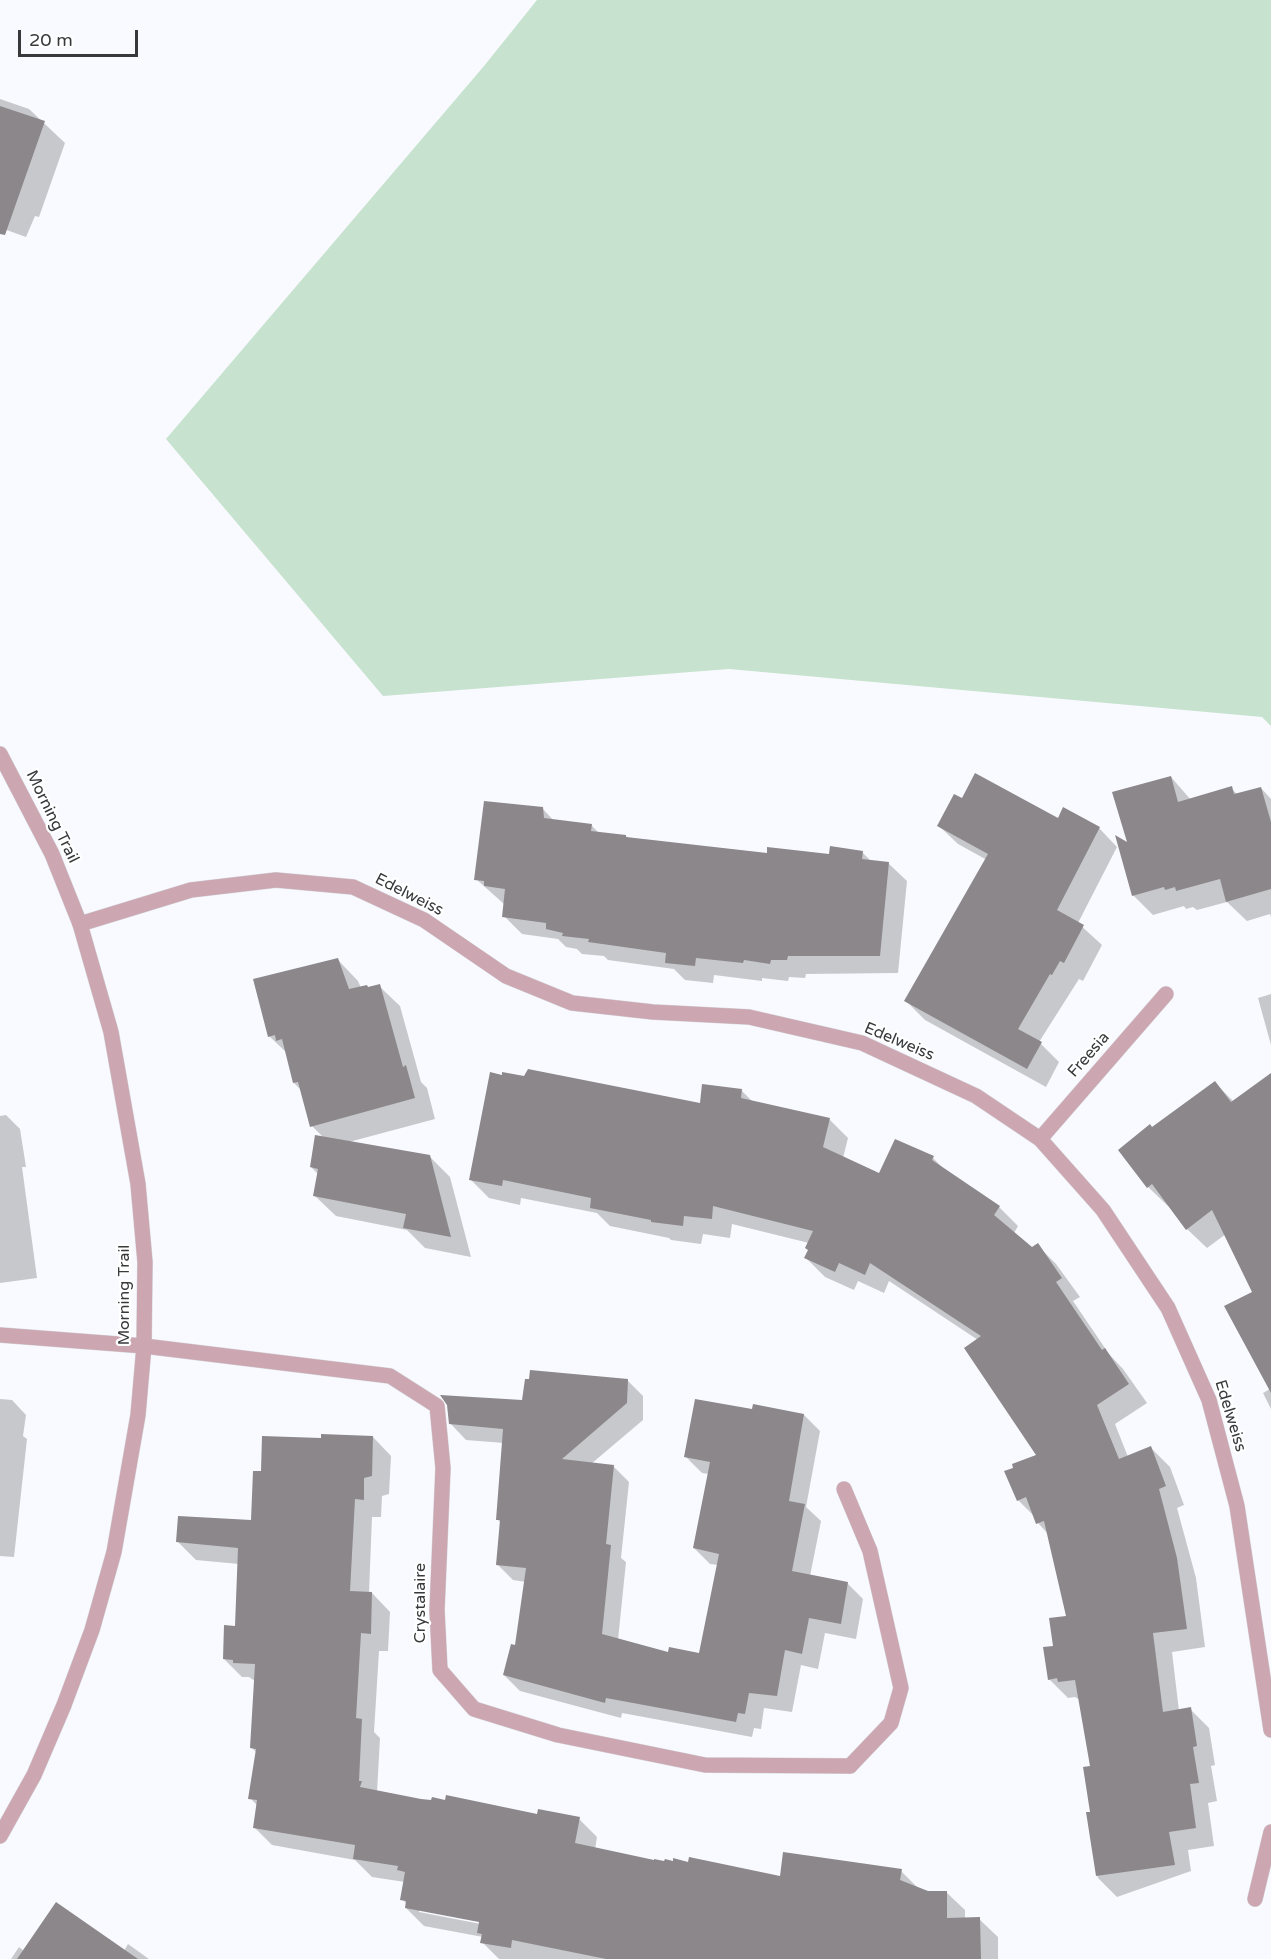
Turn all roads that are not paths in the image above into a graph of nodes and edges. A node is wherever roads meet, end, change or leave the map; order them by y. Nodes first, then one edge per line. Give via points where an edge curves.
1 (0, 754) edge
2 (81, 924) junction
3 (1166, 994) dead end
4 (1040, 1139) junction
5 (0, 1335) edge
6 (144, 1346) junction
7 (844, 1489) dead end
8 (1271, 1730) edge
9 (1271, 1832) edge
10 (0, 1836) edge
11 (1255, 1899) dead end

1 - 2 street, Morning Trail via 52,854
2 - 4 street, Edelweiss via 191,890 276,880 353,887 424,920 506,976 572,1003 749,1017 862,1043 976,1096
2 - 6 street, Morning Trail via 111,1032 138,1184 145,1262
3 - 4 street, Freesia
4 - 8 street, Edelweiss via 1104,1210 1168,1308 1209,1400 1237,1506
5 - 6 street
6 - 7 street, Crystalaire via 390,1376 436,1406 443,1468 437,1610 440,1670 474,1709 558,1735 705,1765 850,1766 891,1723 901,1688 870,1551
6 - 10 street, Morning Trail via 138,1415 116,1540 92,1630 34,1775
9 - 11 street

